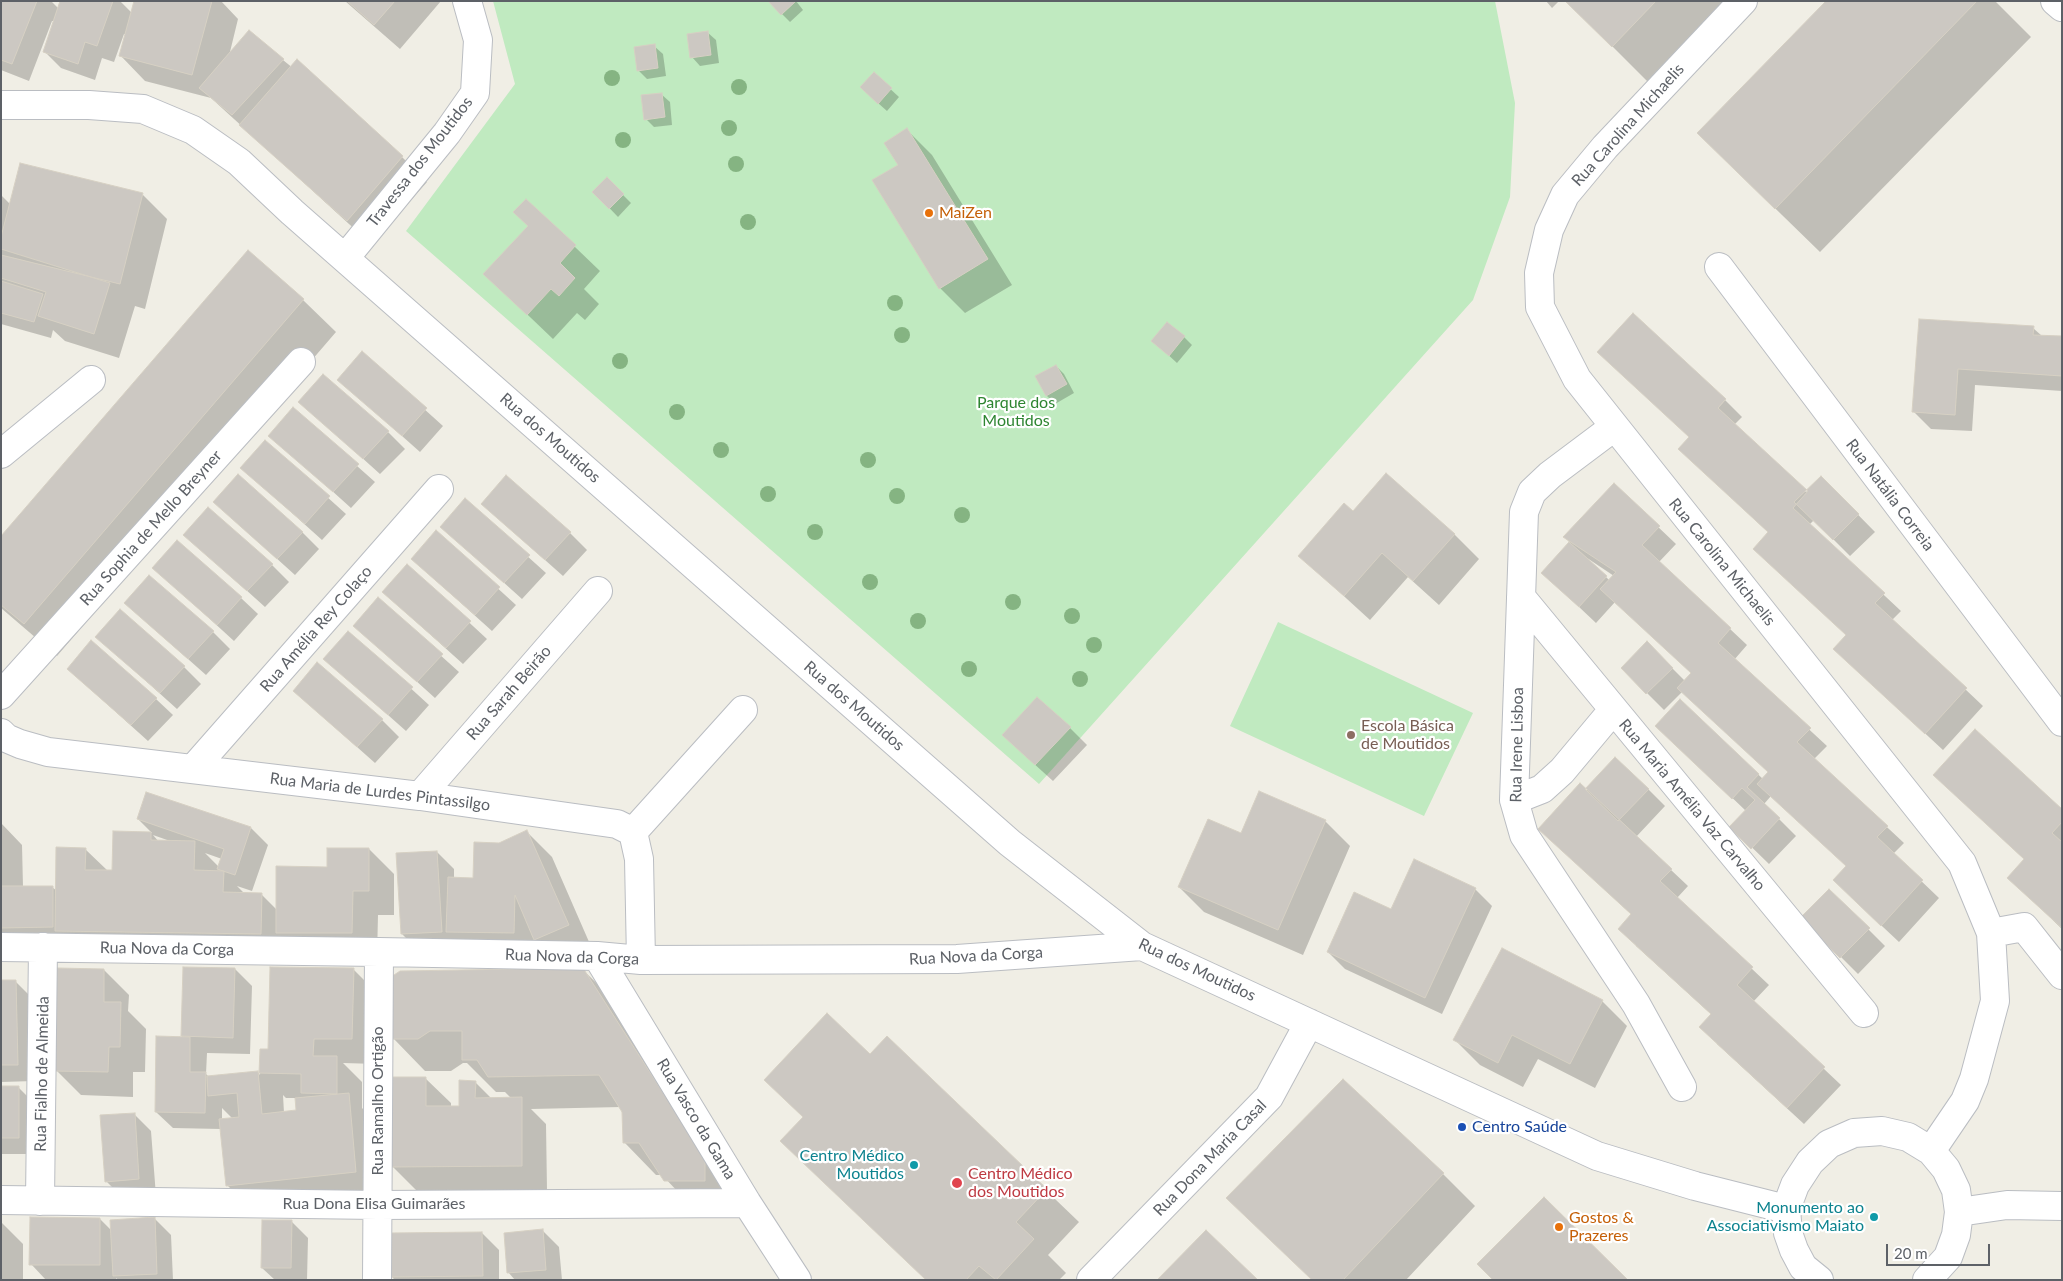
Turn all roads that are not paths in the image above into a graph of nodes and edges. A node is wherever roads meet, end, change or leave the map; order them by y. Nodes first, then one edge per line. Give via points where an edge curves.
1 (467, 1) edge
2 (1744, 1) edge
3 (2055, 1) edge
4 (2062, 7) edge
5 (1, 105) edge
6 (345, 258) junction
7 (1719, 267) dead end
8 (300, 362) dead end
9 (91, 380) dead end
10 (1614, 427) junction
11 (1, 454) edge
12 (439, 489) dead end
13 (598, 590) dead end
14 (1521, 598) junction
15 (1, 695) edge
16 (743, 710) dead end
17 (1613, 710) junction
18 (2062, 722) edge
19 (1, 733) edge
20 (193, 769) junction
21 (420, 796) junction
22 (1514, 800) junction
23 (633, 832) junction
24 (1991, 934) junction
25 (1142, 946) junction
26 (1, 947) edge
27 (43, 947) junction
28 (379, 952) junction
29 (598, 956) junction
30 (641, 960) junction
31 (2062, 975) edge
32 (1864, 1013) dead end
33 (1309, 1023) junction
34 (1682, 1087) dead end
35 (1931, 1151) junction
36 (1, 1200) edge
37 (40, 1201) junction
38 (747, 1203) junction
39 (378, 1205) junction
40 (2062, 1206) edge
41 (1786, 1209) junction
42 (1960, 1212) junction
43 (1804, 1275) edge
44 (377, 1280) edge
45 (797, 1280) edge
46 (1091, 1280) edge
47 (1927, 1280) edge

1 - 6 street, Travessa dos Moutidos via 478,40 475,92 447,133
2 - 10 street, Rua Carolina Michaelis via 1565,195 1549,230 1539,273 1540,307 1577,379
3 - 4 street
5 - 6 street, Rua dos Moutidos via 89,104 143,109 193,130 239,162
6 - 25 street, Rua dos Moutidos via 1010,843
7 - 18 street, Rua Natália Correia
8 - 15 street, Rua Sophia de Mello Breyner
9 - 11 street
10 - 14 street, Rua Irene Lisboa via 1532,492 1524,512
10 - 24 street, Rua Carolina Michaelis via 1962,863
12 - 20 street, Rua Amélia Rey Colaço
13 - 21 street, Rua Sarah Beirão
14 - 17 street, Rua Maria Amélia Vaz Carvalho
14 - 22 street, Rua Irene Lisboa
16 - 23 street
17 - 22 street via 1562,771 1542,789
17 - 32 street, Rua Maria Amélia Vaz Carvalho
19 - 20 street, Rua Maria de Lurdes Pintassilgo via 20,744 48,752
20 - 21 street, Rua Maria de Lurdes Pintassilgo
21 - 23 street, Rua Maria de Lurdes Pintassilgo via 617,824
22 - 34 street, Rua Irene Lisboa via 1524,836 1636,1004
23 - 30 street via 639,859
24 - 31 street via 2024,927
24 - 35 street, Rua Carolina Michaelis via 1995,1001 1974,1080 1965,1101
25 - 30 street, Rua Nova da Corga via 957,959
25 - 33 street, Rua dos Moutidos
26 - 27 street, Rua Nova da Corga
27 - 28 street, Rua Nova da Corga
27 - 37 street, Rua Fialho de Almeida
28 - 29 street, Rua Nova da Corga
28 - 39 street, Rua Ramalho Ortigão
29 - 30 street, Rua Nova da Corga
29 - 38 street, Rua Vasco da Gama
33 - 41 street, Rua dos Moutidos via 1598,1156 1695,1186
33 - 46 street, Rua Dona Maria Casal via 1269,1097
35 - 41 street via 1908,1137 1882,1131 1854,1133 1830,1144 1810,1162 1795,1185
35 - 42 street via 1946,1169 1956,1190
36 - 37 street, Rua Dona Elisa Guimarães
37 - 39 street, Rua Dona Elisa Guimarães
38 - 39 street, Rua Dona Elisa Guimarães
38 - 45 street, Rua Vasco da Gama
39 - 44 street, Rua Ramalho Ortigão
40 - 42 street via 2007,1204
41 - 43 street via 1788,1233
42 - 47 street via 1948,1257

